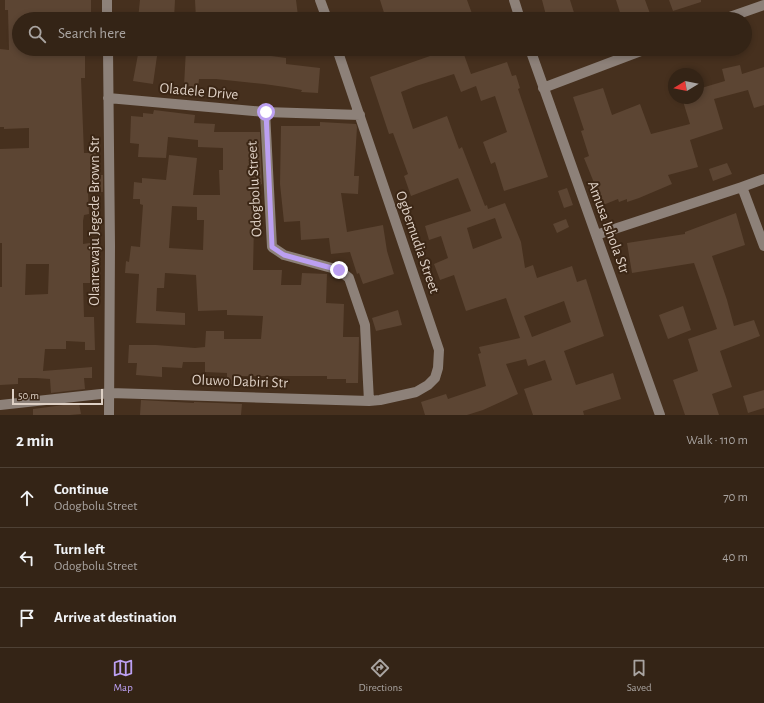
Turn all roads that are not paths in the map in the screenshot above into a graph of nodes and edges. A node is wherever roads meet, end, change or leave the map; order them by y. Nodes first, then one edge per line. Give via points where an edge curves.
1 (107, 0) edge
2 (320, 0) edge
3 (514, 0) edge
4 (764, 5) edge
5 (108, 12) edge
6 (324, 12) edge
7 (518, 12) edge
8 (744, 12) edge
9 (108, 56) edge
10 (339, 56) edge
11 (532, 56) edge
12 (628, 56) edge
13 (543, 88) junction
14 (108, 98) junction
15 (266, 112) junction
16 (360, 115) junction
17 (764, 179) edge
18 (742, 187) junction
19 (596, 235) junction
20 (764, 246) edge
21 (110, 393) junction
22 (369, 401) junction
23 (0, 405) edge
24 (110, 415) edge
25 (660, 415) edge

1 - 5 street
2 - 6 street
3 - 7 street
4 - 8 street
9 - 14 street, Olanrewaju Jegede Brown Str
10 - 16 street, Ogbemudia Street
11 - 13 street, Amusa Ishola Str
12 - 13 street
13 - 19 street, Amusa Ishola Str
14 - 15 street, Oladele Drive
14 - 21 street, Olanrewaju Jegede Brown Str
15 - 16 street, Oladele Drive
15 - 22 street, Odogbolu Street via 272,247 284,255 339,270 349,278 365,325
16 - 22 street, Ogbemudia Street via 439,350 435,378 428,385 416,392
17 - 18 street
18 - 19 street
18 - 20 street
19 - 25 street, Amusa Ishola Str
21 - 22 street, Oluwo Dabiri Str
21 - 23 street, Oluwo Dabiri Str
21 - 24 street, Olanrewaju Jegede Brown Str

